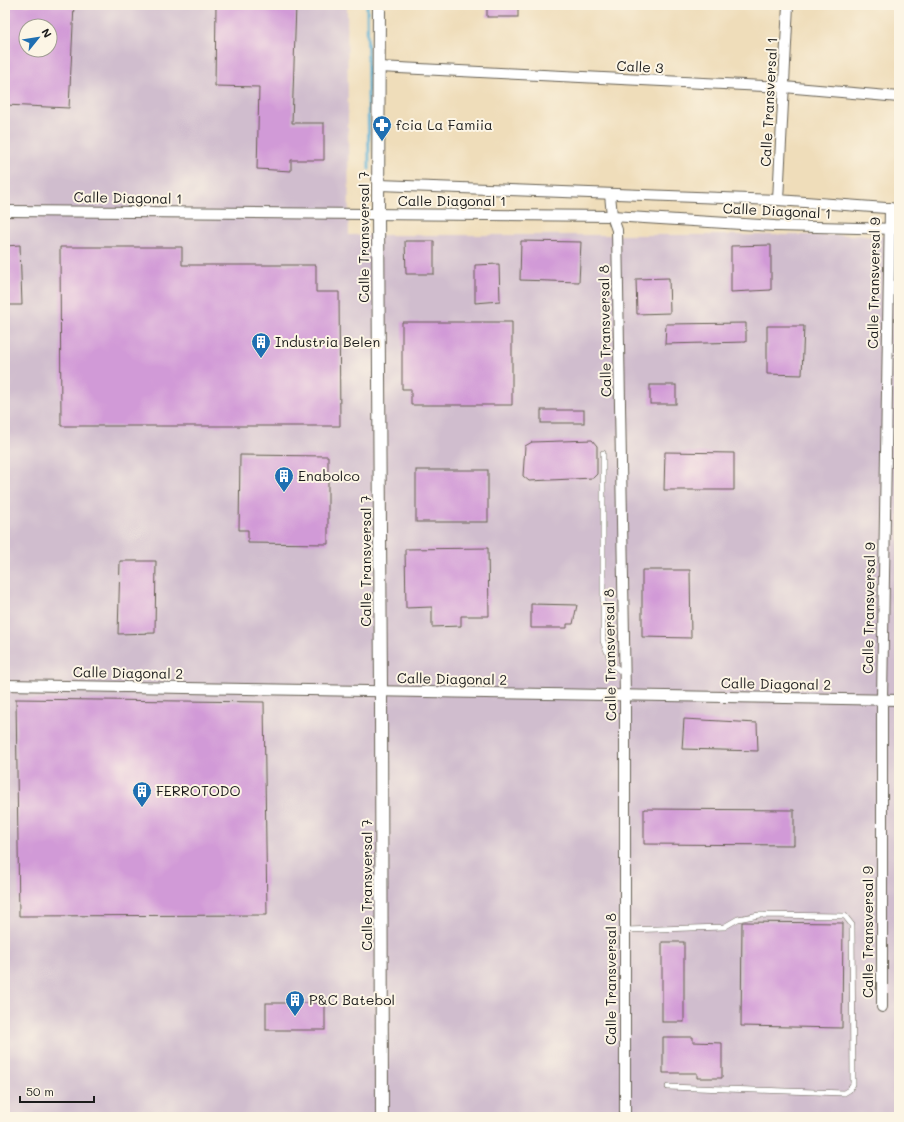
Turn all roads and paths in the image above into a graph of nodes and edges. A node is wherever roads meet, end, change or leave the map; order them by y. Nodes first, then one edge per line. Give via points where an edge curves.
1 (379, 5) edge
2 (788, 5) edge
3 (379, 67) junction
4 (784, 87) junction
5 (899, 97) edge
6 (379, 185) junction
7 (610, 194) junction
8 (778, 200) junction
9 (894, 208) edge
10 (5, 211) edge
11 (378, 214) junction
12 (612, 216) junction
13 (888, 229) junction
14 (899, 229) edge
15 (602, 453) dead end
16 (624, 674) junction
17 (5, 685) edge
18 (382, 692) junction
19 (625, 696) junction
20 (882, 699) junction
21 (899, 700) edge
22 (625, 930) junction
23 (882, 1007) dead end
24 (668, 1087) dead end
25 (382, 1117) edge
26 (625, 1117) edge

1 - 3 street, Calle Transversal 7
2 - 4 street, Calle Transversal 1
3 - 4 street, Calle 3
3 - 6 street, Calle Transversal 7
4 - 5 street, Calle 3
4 - 8 street, Calle Transversal 1
6 - 7 street, Calle Diagonal 1
6 - 11 street, Calle Transversal 7
7 - 8 street, Calle Diagonal 1
7 - 12 street, Calle Transversal 8
8 - 9 street, Calle Diagonal 1
9 - 13 street, Calle Transversal 9
10 - 11 street, Calle Diagonal 1
11 - 12 street, Calle Diagonal 1
11 - 18 street, Calle Transversal 7
12 - 13 street, Calle Diagonal 1 via 775,226
12 - 16 street, Calle Transversal 8 via 617,230
13 - 14 street, Calle Diagonal 1
13 - 20 street, Calle Transversal 9
15 - 16 lane via 603,642 612,664
16 - 19 street, Calle Transversal 8
17 - 18 street, Calle Diagonal 2
18 - 19 street, Calle Diagonal 2
18 - 25 street, Calle Transversal 7
19 - 20 street, Calle Diagonal 2
19 - 22 street, Calle Transversal 8
20 - 21 street, Calle Diagonal 2
20 - 23 street, Calle Transversal 9
22 - 24 lane via 724,927 738,919 759,915 845,916 852,925 853,1084 849,1090 844,1092
22 - 26 street, Calle Transversal 8

